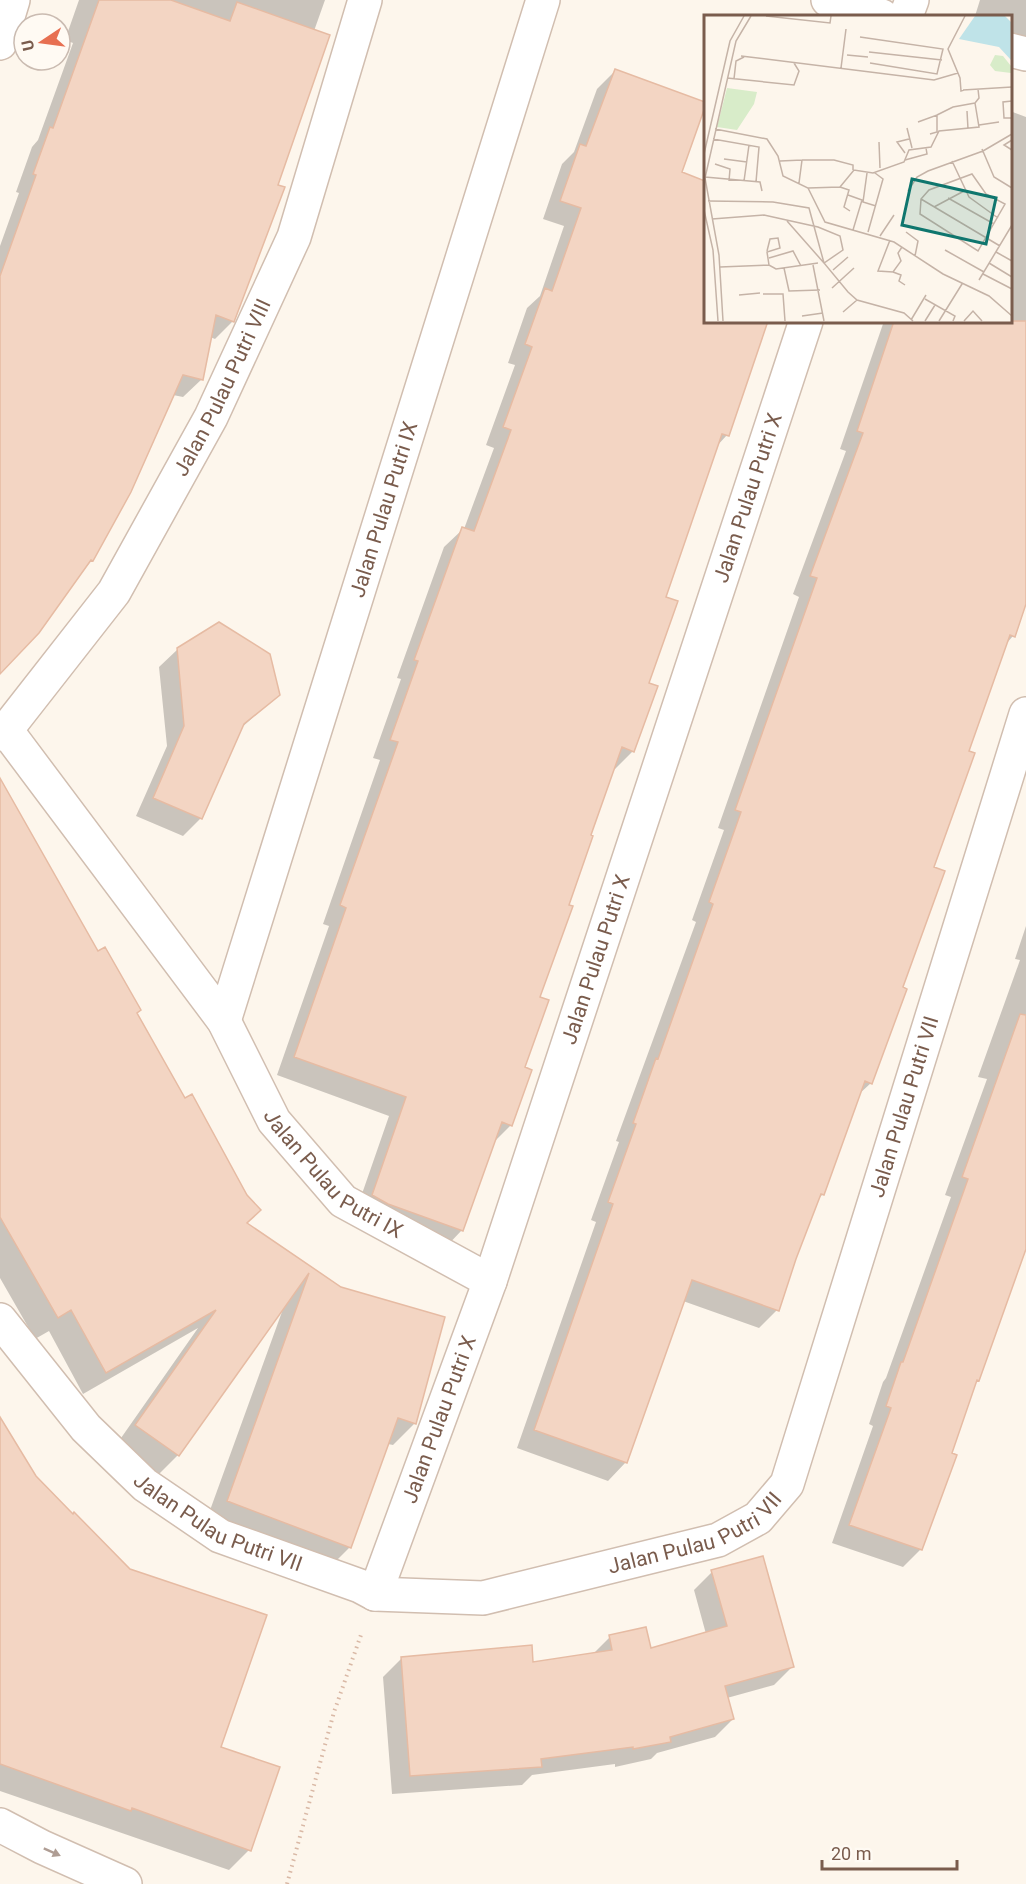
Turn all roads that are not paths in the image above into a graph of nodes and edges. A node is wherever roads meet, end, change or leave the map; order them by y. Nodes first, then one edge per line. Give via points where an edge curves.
1 (13, 0) edge
2 (365, 0) edge
3 (543, 0) edge
4 (828, 0) edge
5 (912, 0) edge
6 (879, 15) edge
7 (906, 15) edge
8 (0, 43) edge
9 (1011, 50) edge
10 (1026, 54) edge
11 (806, 322) edge
12 (1026, 714) edge
13 (3, 732) edge
14 (224, 1021) junction
15 (490, 1281) junction
16 (0, 1320) edge
17 (375, 1593) junction
18 (0, 1825) edge
19 (125, 1884) edge

1 - 8 street
2 - 13 street, Jalan Pulau Putri VIII via 294,237 212,417 114,592
3 - 14 street, Jalan Pulau Putri IX
4 - 6 street
5 - 7 street
9 - 10 street
11 - 15 street, Jalan Pulau Putri X
12 - 17 street, Jalan Pulau Putri VII via 787,1484 758,1518 718,1540 483,1598
13 - 14 street, Jalan Pulau Putri IX
14 - 15 street, Jalan Pulau Putri IX via 274,1121 343,1202
15 - 17 street, Jalan Pulau Putri X
16 - 17 street, Jalan Pulau Putri VII via 86,1428 146,1485 220,1536
18 -> 19 street

